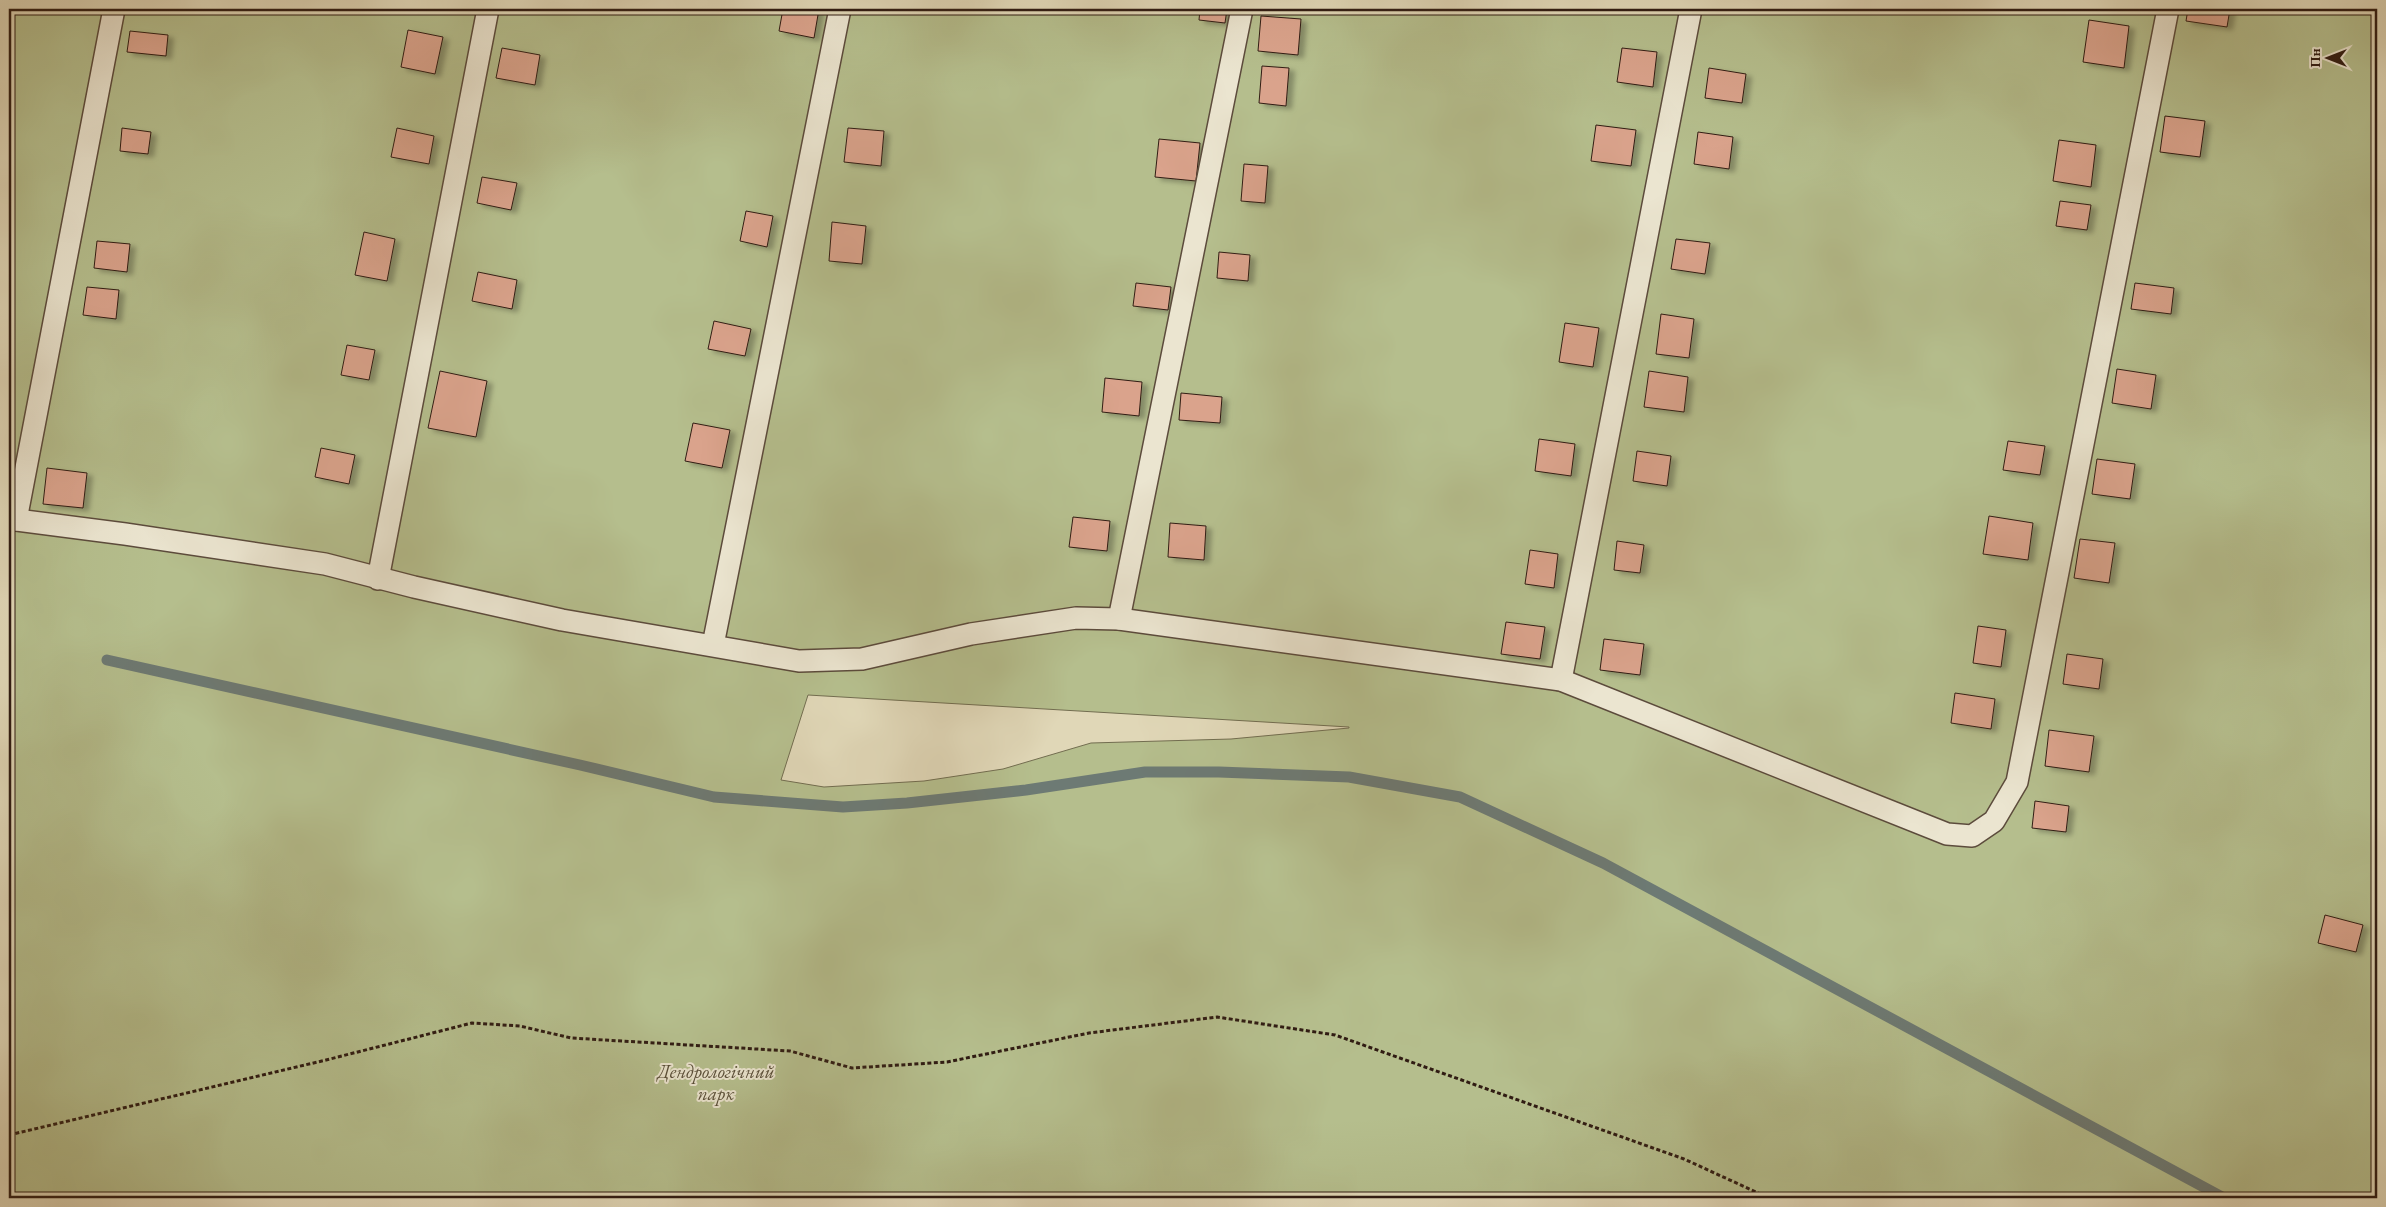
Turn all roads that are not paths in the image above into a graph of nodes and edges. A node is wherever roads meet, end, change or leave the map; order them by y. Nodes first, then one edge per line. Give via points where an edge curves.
1 (114, 9) edge
2 (488, 9) edge
3 (840, 9) edge
4 (1242, 9) edge
5 (1691, 9) edge
6 (2168, 9) edge
7 (12, 520) edge
8 (378, 579) junction
9 (1119, 619) junction
10 (713, 645) junction
11 (1561, 680) junction

1 - 7 lane
2 - 8 lane
3 - 10 lane
4 - 9 lane
5 - 11 lane
6 - 11 lane via 2017,782 1994,821 1972,836 1947,834
7 - 8 lane via 325,564
8 - 10 lane via 562,620
9 - 10 lane via 1076,618 971,634 862,659 800,661
9 - 11 lane

